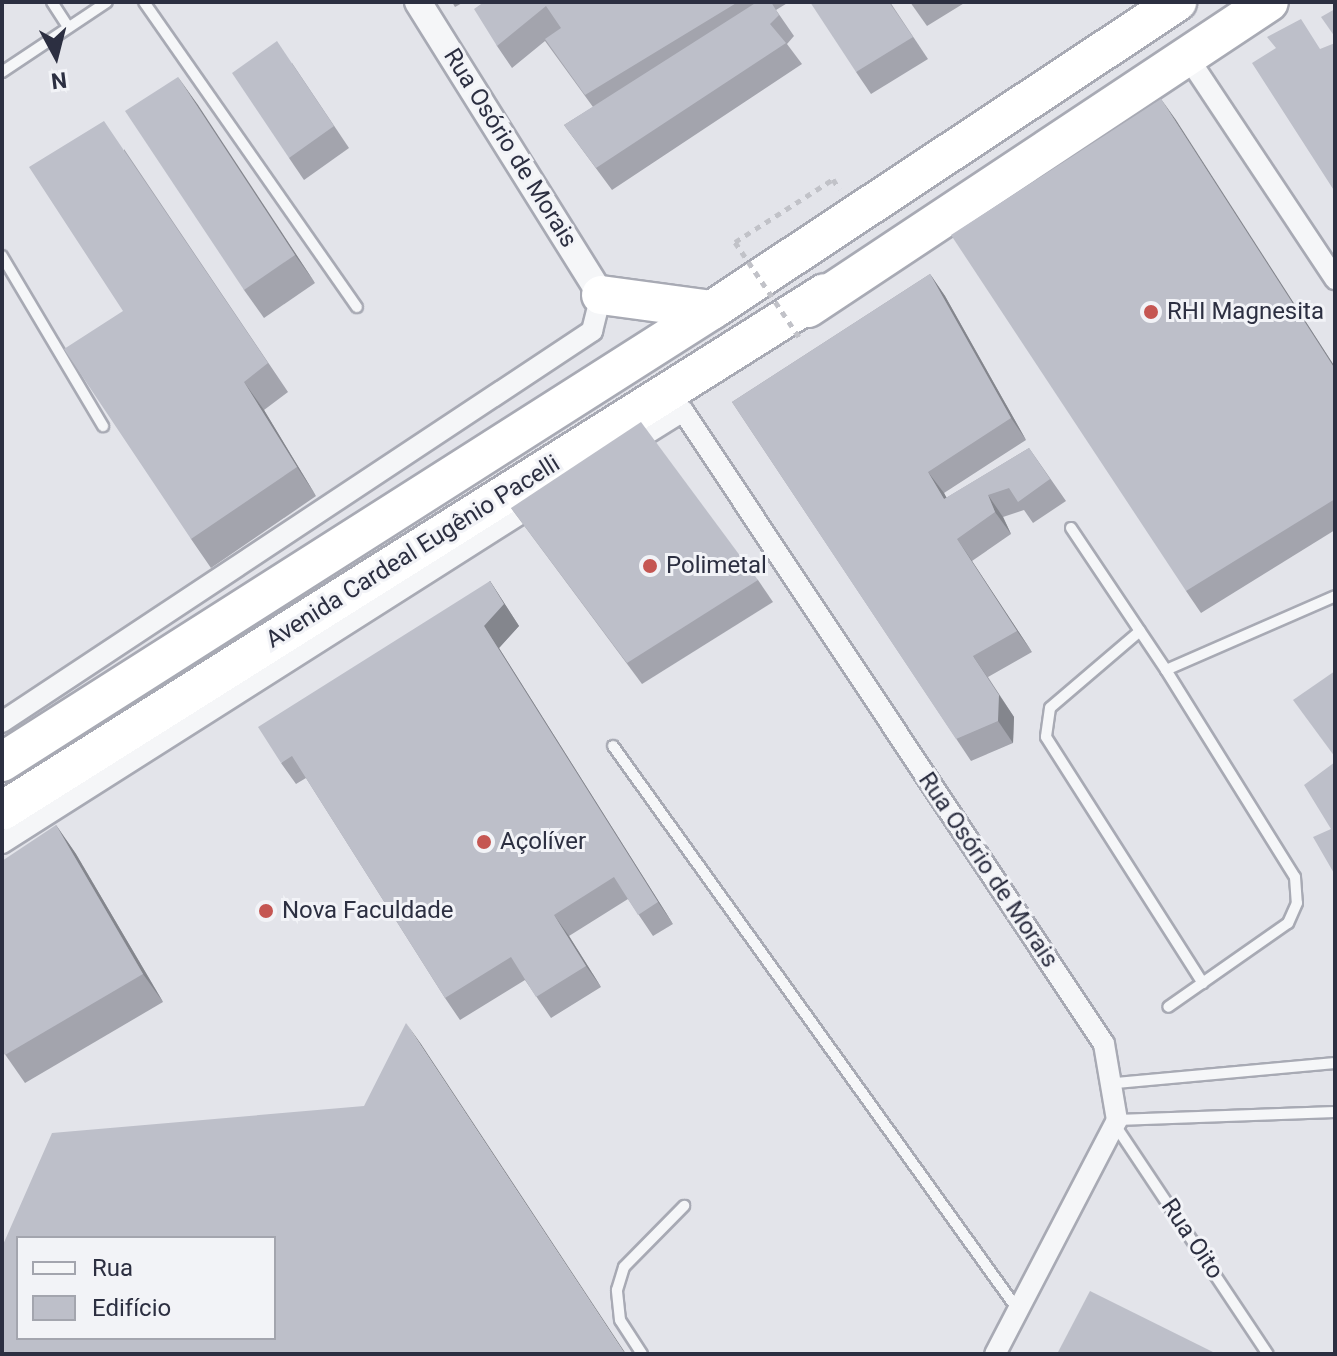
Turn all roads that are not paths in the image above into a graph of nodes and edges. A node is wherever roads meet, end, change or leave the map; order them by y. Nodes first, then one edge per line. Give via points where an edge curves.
1 (52, 2) edge
2 (107, 2) edge
3 (144, 2) edge
4 (418, 2) edge
5 (1269, 2) edge
6 (1160, 6) edge
7 (68, 27) junction
8 (1187, 56) junction
9 (2, 72) edge
10 (2, 256) edge
11 (1335, 279) edge
12 (825, 293) junction
13 (601, 295) junction
14 (357, 307) dead end
15 (712, 310) junction
16 (683, 411) junction
17 (103, 426) edge
18 (602, 462) edge
19 (562, 488) edge
20 (1071, 528) dead end
21 (1335, 596) edge
22 (1140, 631) junction
23 (1166, 670) junction
24 (2, 722) edge
25 (613, 746) dead end
26 (2, 762) edge
27 (2, 811) edge
28 (2, 843) edge
29 (1203, 983) junction
30 (1168, 1007) dead end
31 (1335, 1063) edge
32 (1116, 1083) junction
33 (1335, 1112) edge
34 (1116, 1122) junction
35 (684, 1206) dead end
36 (1018, 1310) junction
37 (642, 1354) edge
38 (995, 1354) edge
39 (1268, 1354) edge

1 - 7 lane
2 - 7 lane
3 - 14 lane
4 - 13 street, Rua Osório de Morais
5 - 8 highway
6 - 15 highway, Avenida Cardeal Eugênio Pacelli
7 - 9 lane
8 - 11 street
8 - 12 highway
10 - 17 lane
12 - 16 highway
12 - 27 highway, Avenida Cardeal Eugênio Pacelli
13 - 15 highway
13 - 24 street via 592,331
15 - 26 highway, Avenida Cardeal Eugênio Pacelli
16 - 18 street
16 - 32 street, Rua Osório de Morais via 1104,1044
19 - 28 street, Avenida Cardeal Eugênio Pacelli
20 - 22 lane
21 - 23 lane
22 - 23 lane
22 - 29 lane via 1050,708 1046,737
23 - 29 lane via 1295,877 1288,923
25 - 36 lane
29 - 30 lane
31 - 32 lane
32 - 34 street, Rua Osório de Morais
33 - 34 lane
34 - 36 street, Rua Osório de Morais
34 - 39 lane, Rua Oito
35 - 37 lane via 624,1267 617,1290 620,1320
36 - 38 street, Rua Osório de Morais

